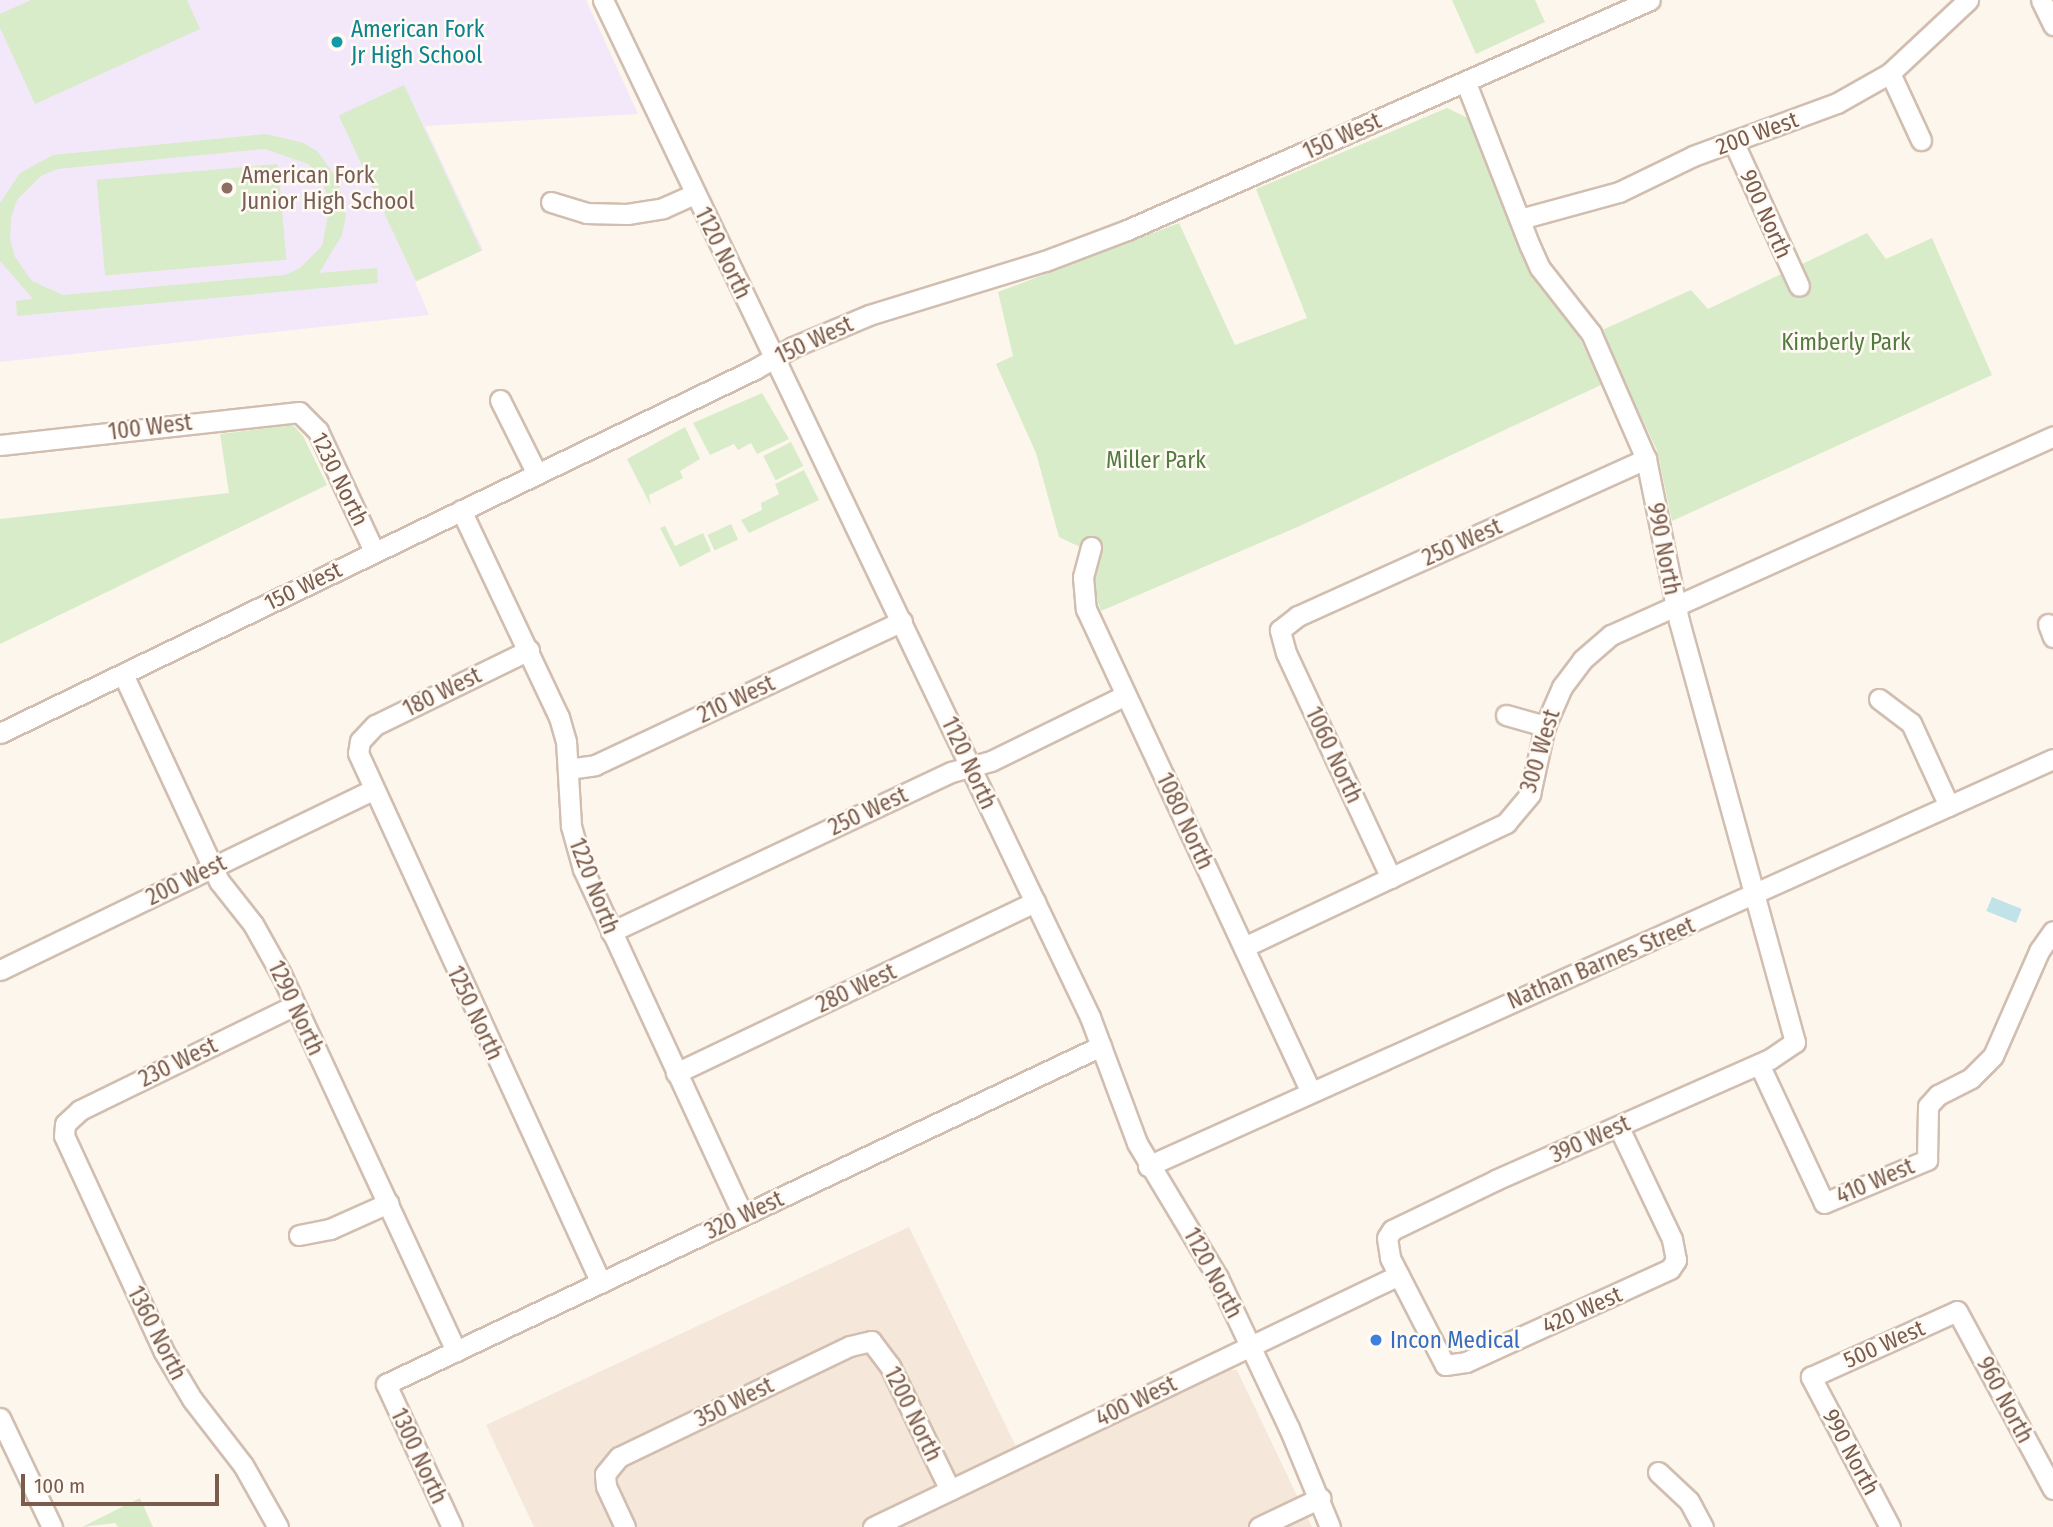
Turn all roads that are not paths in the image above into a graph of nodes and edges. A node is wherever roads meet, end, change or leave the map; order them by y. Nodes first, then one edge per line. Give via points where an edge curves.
1 (603, 0) edge
2 (1650, 0) edge
3 (1968, 0) edge
4 (2041, 0) edge
5 (2053, 25) edge
6 (1890, 73) junction
7 (1465, 83) junction
8 (1733, 141) junction
9 (1921, 141) dead end
10 (694, 194) junction
11 (551, 202) dead end
12 (1520, 219) junction
13 (1799, 286) dead end
14 (774, 359) junction
15 (500, 400) dead end
16 (299, 412) joint
17 (2053, 436) edge
18 (0, 445) edge
19 (1646, 459) junction
20 (537, 474) junction
21 (461, 509) junction
22 (1091, 547) dead end
23 (374, 551) junction
24 (1675, 605) junction
25 (902, 621) junction
26 (1280, 630) joint
27 (529, 650) junction
28 (123, 674) junction
29 (1126, 695) junction
30 (1879, 699) dead end
31 (1506, 715) dead end
32 (1545, 726) junction
33 (0, 733) edge
34 (360, 741) joint
35 (2053, 759) edge
36 (971, 767) junction
37 (568, 769) junction
38 (372, 790) junction
39 (1949, 806) junction
40 (213, 867) junction
41 (1391, 878) junction
42 (1757, 894) junction
43 (1035, 902) junction
44 (2053, 931) edge
45 (611, 932) junction
46 (1244, 947) junction
47 (0, 970) edge
48 (295, 1006) junction
49 (1795, 1042) joint
50 (1101, 1046) junction
51 (1759, 1064) junction
52 (676, 1073) junction
53 (1310, 1090) junction
54 (65, 1124) joint
55 (1619, 1126) junction
56 (1148, 1166) junction
57 (387, 1203) junction
58 (743, 1215) junction
59 (299, 1235) dead end
60 (1399, 1275) junction
61 (601, 1283) junction
62 (1957, 1311) joint
63 (871, 1341) joint
64 (1250, 1345) junction
65 (456, 1351) junction
66 (1811, 1377) joint
67 (386, 1384) joint
68 (0, 1418) edge
69 (1658, 1472) dead end
70 (2053, 1489) edge
71 (950, 1490) junction
72 (1320, 1498) junction
73 (52, 1527) edge
74 (278, 1527) edge
75 (452, 1527) edge
76 (625, 1527) edge
77 (873, 1527) edge
78 (1259, 1527) edge
79 (1330, 1527) edge
80 (1703, 1527) edge
81 (1890, 1527) edge

1 - 10 street, 1120 North
2 - 7 street, 150 West
3 - 6 street, 200 West
4 - 5 street
6 - 8 street, 200 West via 1837,103
6 - 9 street
7 - 12 street, 990 North
7 - 14 street, 150 West via 1127,230 1045,261 860,318
8 - 12 street, 200 West via 1619,192
8 - 13 street, 900 North
10 - 11 street via 663,208 627,214 586,213
10 - 14 street, 1120 North
12 - 19 street, 990 North via 1540,268 1591,333
14 - 20 street, 150 West
14 - 25 street, 1120 North
15 - 20 street
16 - 18 street, 100 West
16 - 23 street, 1230 North via 318,431
17 - 24 street, 300 West
19 - 24 street, 990 North
19 - 26 street, 250 West via 1298,616
20 - 21 street, 150 West
21 - 23 street, 150 West
21 - 27 street, 1220 North
22 - 29 street, 1080 North via 1083,577 1086,609
23 - 28 street, 150 West
24 - 32 street, 300 West via 1629,625 1595,648 1562,687
24 - 42 street, 990 North
25 - 36 street, 1120 North
25 - 37 street, 210 West via 595,765
26 - 41 street, 1060 North via 1286,653
27 - 34 street, 180 West via 375,725
27 - 37 street, 1220 North via 559,717
28 - 33 street, 150 West
28 - 40 street, 1290 North
29 - 36 street, 250 West
29 - 46 street, 1080 North
30 - 39 street via 1911,723
31 - 32 street
32 - 41 street, 300 West via 1530,794 1506,823
34 - 38 street, 1250 North via 361,766
35 - 39 street, Nathan Barnes Street
36 - 43 street, 1120 North
36 - 45 street, 250 West
37 - 45 street, 1220 North via 576,847
38 - 40 street, 200 West
38 - 61 street, 1250 North
39 - 42 street, Nathan Barnes Street
40 - 47 street, 200 West
40 - 48 street, 1290 North via 266,946
41 - 46 street, 300 West
42 - 49 street, 990 North
42 - 53 street, Nathan Barnes Street
43 - 50 street, 1120 North
43 - 52 street, 280 West
44 - 51 street, 410 West via 2039,951 1993,1056 1928,1106 1927,1160 1824,1203
45 - 52 street, 1220 North
46 - 53 street, 1080 North
48 - 54 street, 230 West via 80,1110
48 - 57 street, 1290 North
49 - 51 street, 390 West
50 - 56 street, 1120 North
50 - 58 street, 320 West
51 - 55 street, 390 West
52 - 58 street, 1220 North
53 - 56 street, Nathan Barnes Street
54 - 74 street, 1360 North via 67,1146 164,1352 250,1475
55 - 60 street, 390 West via 1401,1224 1387,1238
55 - 60 street, 420 West via 1672,1239 1676,1261 1661,1275 1466,1362 1445,1365
56 - 64 street, 1120 North via 1195,1236
57 - 59 street via 330,1229
57 - 65 street, 1290 North
58 - 61 street, 320 West
60 - 64 street, 400 West
61 - 65 street, 320 West
62 - 66 street, 500 West
62 - 70 street, 960 North
63 - 71 street, 1200 North via 890,1366
63 - 76 street, 350 West via 850,1346 618,1457 605,1474
64 - 71 street, 400 West
64 - 72 street, 1120 North
65 - 67 street, 320 West
66 - 81 street, 990 North
67 - 75 street, 1300 North
68 - 73 street
69 - 80 street via 1689,1501
71 - 77 street, 400 West
72 - 78 street
72 - 79 street, 1120 North

